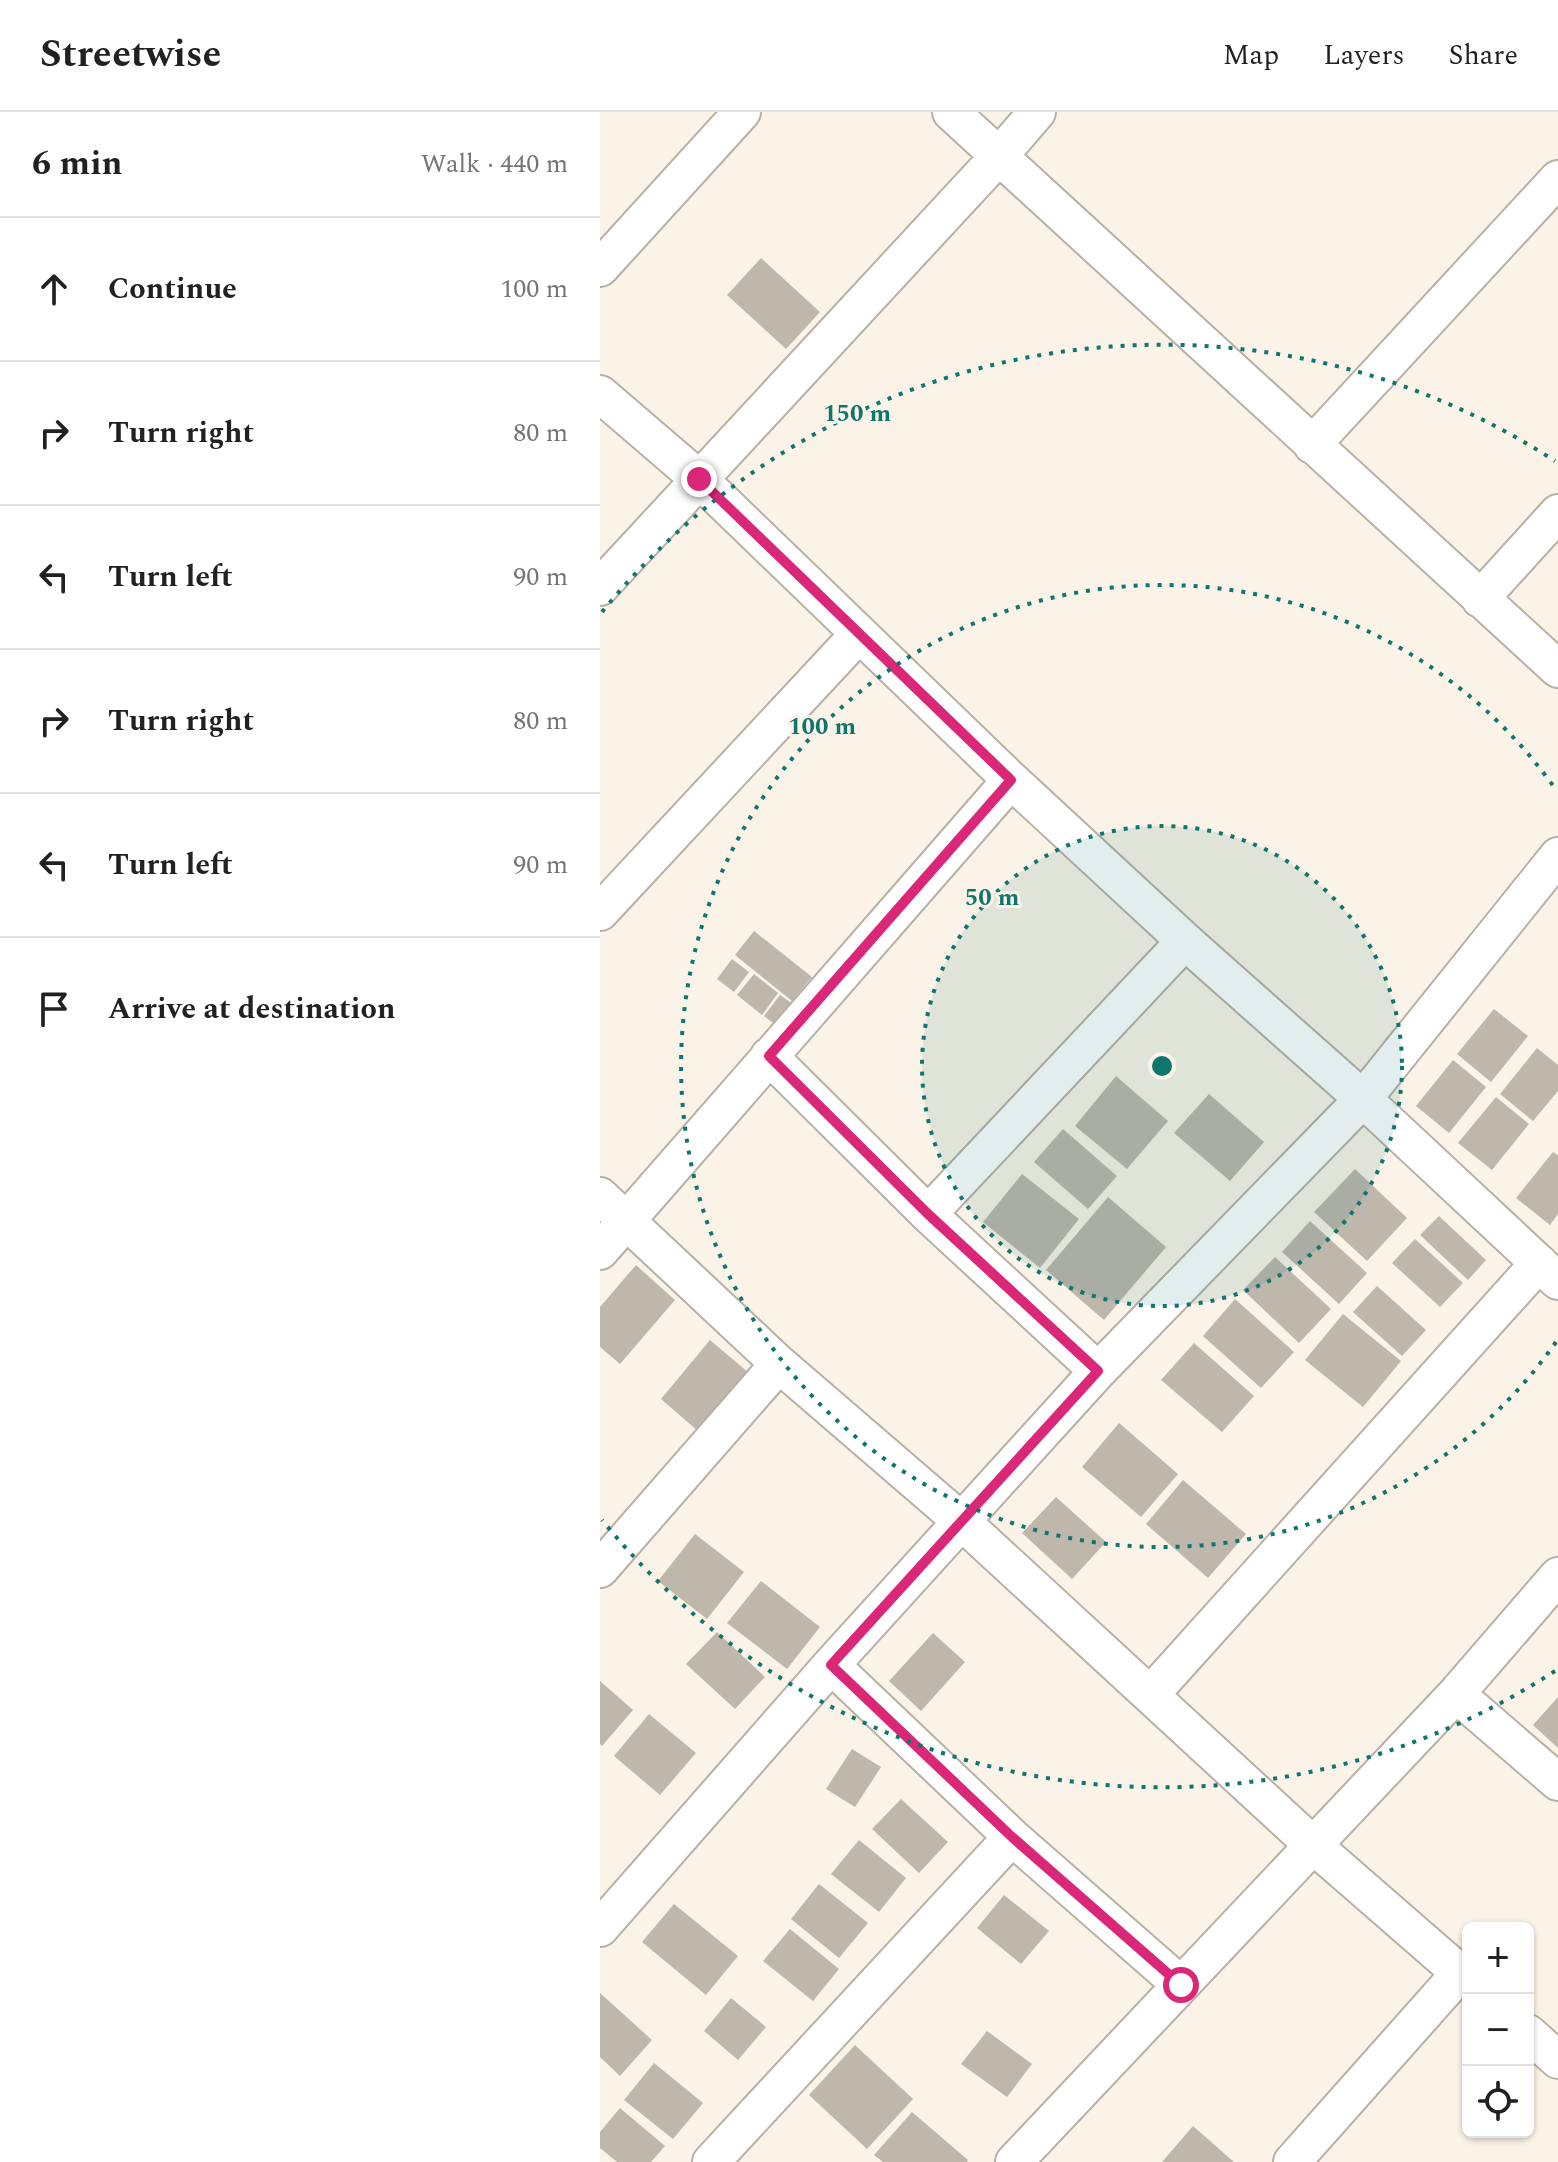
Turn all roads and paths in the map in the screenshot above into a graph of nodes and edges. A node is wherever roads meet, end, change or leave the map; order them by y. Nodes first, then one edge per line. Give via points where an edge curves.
1 (742, 112) edge
2 (951, 112) edge
3 (1037, 112) edge
4 (1000, 155) junction
5 (1558, 179) edge
6 (600, 268) edge
7 (600, 394) edge
8 (1312, 445) junction
9 (699, 479) junction
10 (1558, 513) edge
11 (600, 587) edge
12 (1480, 599) junction
13 (859, 634) junction
14 (1558, 669) edge
15 (1011, 780) junction
16 (1558, 856) edge
17 (600, 912) edge
18 (1185, 941) junction
19 (769, 1056) junction
20 (1363, 1099) junction
21 (613, 1208) edge
22 (928, 1214) junction
23 (600, 1251) edge
24 (1548, 1272) edge
25 (779, 1364) junction
26 (1098, 1371) junction
27 (960, 1520) junction
28 (600, 1569) edge
29 (1558, 1576) edge
30 (831, 1665) junction
31 (1456, 1694) junction
32 (1150, 1695) junction
33 (1558, 1782) edge
34 (1012, 1837) junction
35 (1314, 1846) junction
36 (600, 1928) edge
37 (1462, 1974) edge
38 (1462, 1978) edge
39 (1181, 1985) junction
40 (1534, 2038) edge
41 (1558, 2060) edge
42 (711, 2162) edge
43 (1014, 2162) edge
44 (1292, 2162) edge

1 - 6 street
2 - 4 street
3 - 4 street
4 - 8 street
4 - 9 street
5 - 8 street
7 - 9 street
8 - 12 street
9 - 11 street
9 - 13 street
10 - 12 street
12 - 14 street
13 - 15 street
13 - 17 street
15 - 18 street
15 - 19 street
16 - 20 street
18 - 20 street
18 - 22 street
19 - 21 street
19 - 22 street
20 - 24 street
20 - 26 street
21 - 23 street
21 - 25 street
22 - 26 street
24 - 32 street
25 - 27 street
25 - 28 street
26 - 27 street
27 - 30 street
27 - 32 street
29 - 31 street
30 - 34 street
30 - 36 street
31 - 33 street
31 - 35 street
32 - 35 street
34 - 39 street
34 - 42 street
35 - 37 street
35 - 39 street
38 - 44 street
39 - 43 street
40 - 41 street

